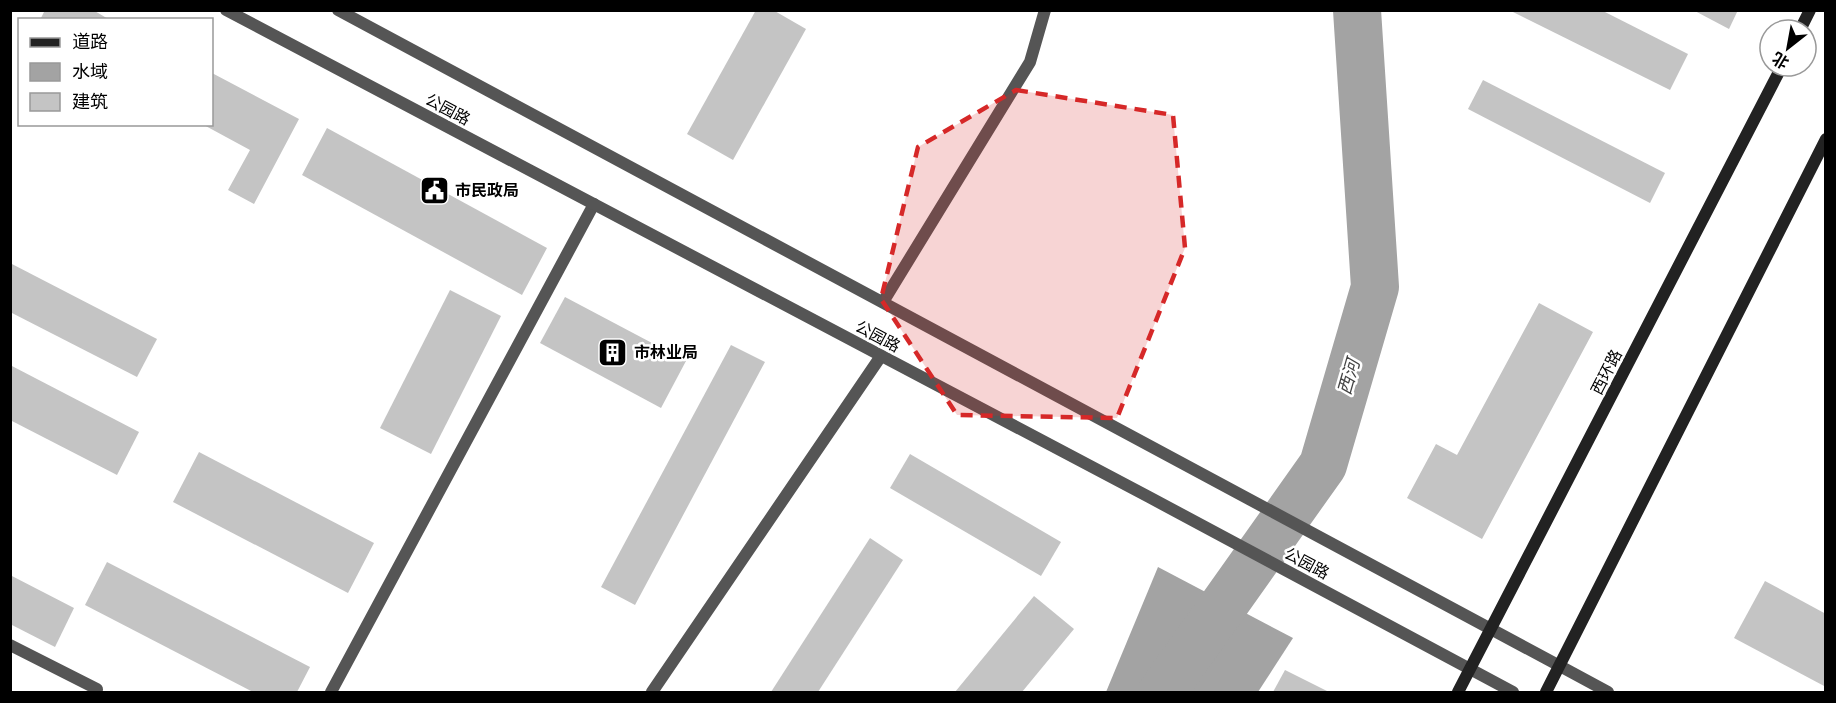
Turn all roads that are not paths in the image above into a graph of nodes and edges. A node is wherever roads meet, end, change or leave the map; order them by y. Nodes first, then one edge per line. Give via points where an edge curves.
1 (226, 10) edge
2 (338, 10) edge
3 (1045, 10) edge
4 (1776, 78) edge
5 (1826, 139) edge
6 (594, 204) junction
7 (883, 302) junction
8 (881, 356) junction
9 (1493, 629) junction
10 (10, 645) edge
11 (1558, 665) junction
12 (1470, 669) junction
13 (98, 691) edge
14 (332, 693) edge
15 (652, 693) edge
16 (1458, 693) edge
17 (1513, 693) edge
18 (1546, 693) edge
19 (1608, 693) edge

1 - 6 street, 公园路
2 - 7 street, 公园路
3 - 7 street via 1030,62
4 - 9 main road, 西环路
5 - 11 main road
6 - 8 street, 公园路
6 - 14 street
7 - 9 street, 公园路
8 - 12 street, 公园路
8 - 15 street
9 - 11 street, 公园路
9 - 12 main road, 西环路
10 - 13 street
11 - 18 main road
11 - 19 street, 公园路
12 - 16 main road, 西环路
12 - 17 street, 公园路

